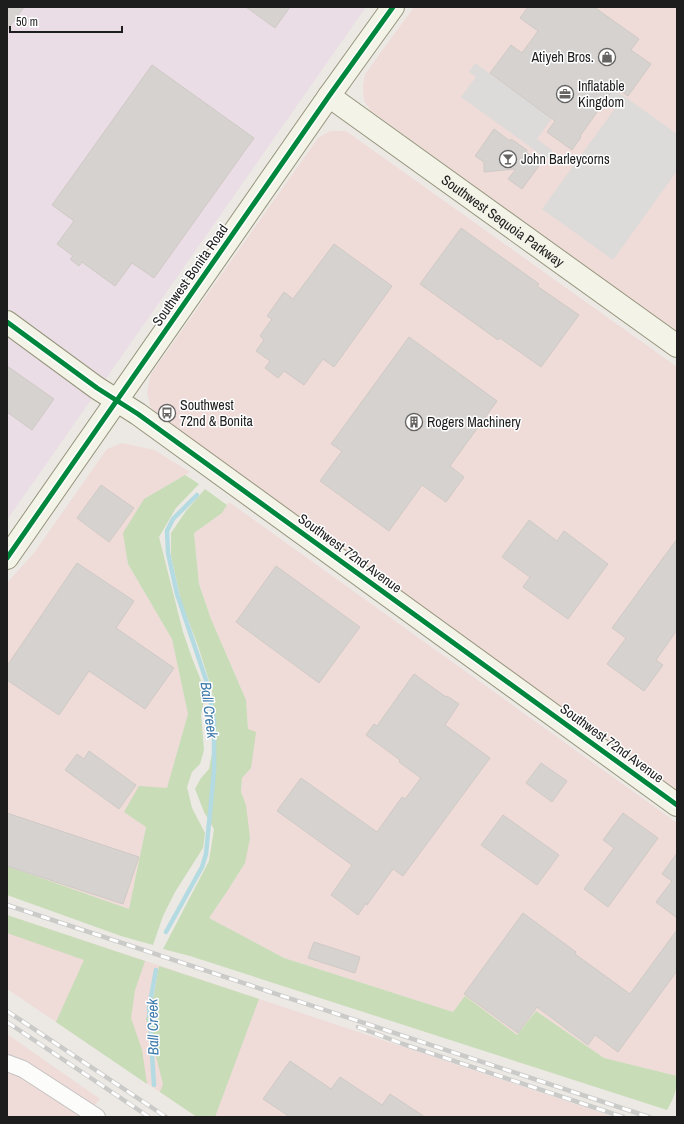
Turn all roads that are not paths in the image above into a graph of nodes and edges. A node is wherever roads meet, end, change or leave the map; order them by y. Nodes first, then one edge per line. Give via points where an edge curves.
1 (393, 7) edge
2 (329, 96) junction
3 (7, 322) edge
4 (677, 346) edge
5 (117, 401) junction
6 (7, 558) edge
7 (677, 805) edge
8 (7, 1063) edge
9 (98, 1117) edge

1 - 2 main road, Southwest Bonita Road
2 - 4 main road, Southwest Sequoia Parkway
2 - 5 main road, Southwest Bonita Road
3 - 5 main road, Southwest 72nd Avenue
5 - 6 main road, Southwest Bonita Road
5 - 7 main road, Southwest 72nd Avenue
8 - 9 street via 23,1069

